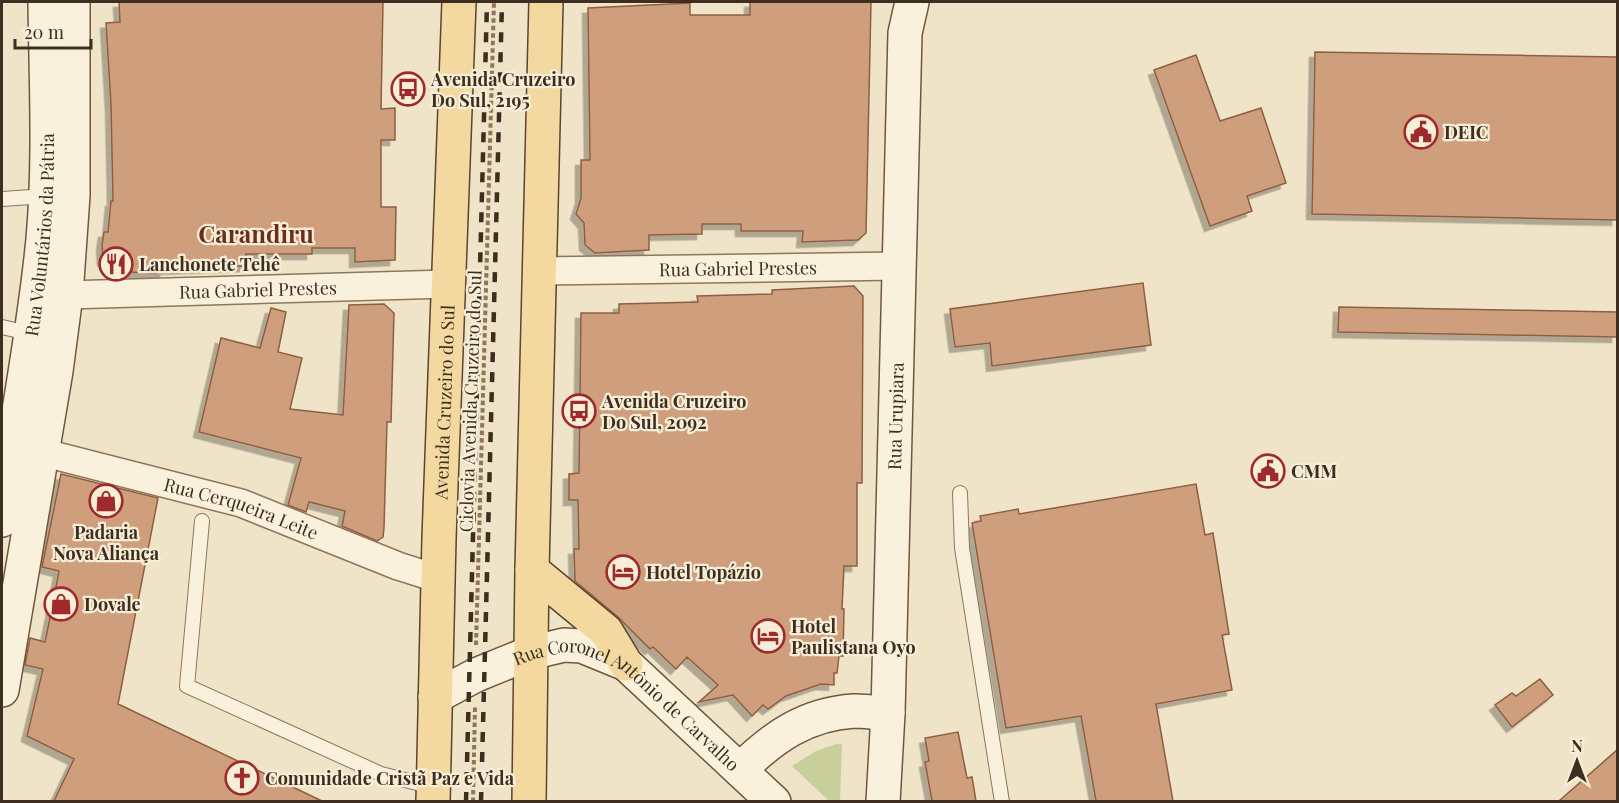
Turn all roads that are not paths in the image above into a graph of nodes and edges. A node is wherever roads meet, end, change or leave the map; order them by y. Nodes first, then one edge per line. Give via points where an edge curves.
1 (45, 2) edge
2 (73, 2) edge
3 (459, 2) edge
4 (546, 2) edge
5 (566, 2) edge
6 (896, 2) edge
7 (912, 2) edge
8 (905, 33) junction
9 (544, 40) junction
10 (60, 106) junction
11 (46, 196) junction
12 (2, 199) edge
13 (57, 239) junction
14 (899, 266) junction
15 (540, 271) junction
16 (448, 284) junction
17 (66, 295) junction
18 (16, 331) edge
19 (41, 452) junction
20 (5, 469) edge
21 (960, 493) dead end
22 (2, 520) edge
23 (202, 521) dead end
24 (532, 570) junction
25 (439, 579) junction
26 (530, 652) junction
27 (626, 663) junction
28 (2, 690) edge
29 (435, 697) junction
30 (888, 713) junction
31 (748, 784) edge
32 (433, 794) edge
33 (529, 801) edge
34 (774, 801) edge
35 (883, 801) edge
36 (1002, 801) edge

1 - 10 street, Rua Voluntários da Pátria
2 - 10 street, Rua Voluntários da Pátria
3 - 16 main road, Avenida Cruzeiro do Sul
4 - 9 main road
5 - 9 main road
6 - 8 street, Rua Urupiara
7 - 8 street, Rua Urupiara
8 - 14 street, Rua Urupiara
9 - 15 main road
10 - 11 street, Rua Voluntários da Pátria
10 - 13 street, Rua Voluntários da Pátria
11 - 12 lane
11 - 13 street, Rua Voluntários da Pátria
13 - 17 street, Rua Voluntários da Pátria
13 - 18 street, Rua Voluntários da Pátria
14 - 15 street, Rua Gabriel Prestes
14 - 30 street, Rua Urupiara
15 - 24 main road
16 - 17 street, Rua Gabriel Prestes
16 - 25 main road, Avenida Cruzeiro do Sul
17 - 19 street, Rua Voluntários da Pátria
18 - 20 street, Rua Voluntários da Pátria
19 - 20 street
19 - 25 street, Rua Cerqueira Leite via 242,503
19 - 28 street, Rua Voluntários da Pátria
20 - 22 street, Rua Voluntários da Pátria
21 - 36 lane via 962,548
23 - 32 lane via 187,686
24 - 26 main road
24 - 27 main road via 606,631
25 - 29 main road, Avenida Cruzeiro do Sul
26 - 27 street, Rua Coronel Antônio de Carvalho via 564,645 582,646
26 - 29 street, Rua Coronel Antônio de Carvalho
26 - 33 main road
27 - 31 street, Rua Coronel Antônio de Carvalho
29 - 32 main road, Avenida Cruzeiro do Sul
30 - 31 street via 855,711 822,717 791,729 763,747
30 - 35 street, Rua Urupiara
31 - 34 street, Rua Coronel Antônio de Carvalho

